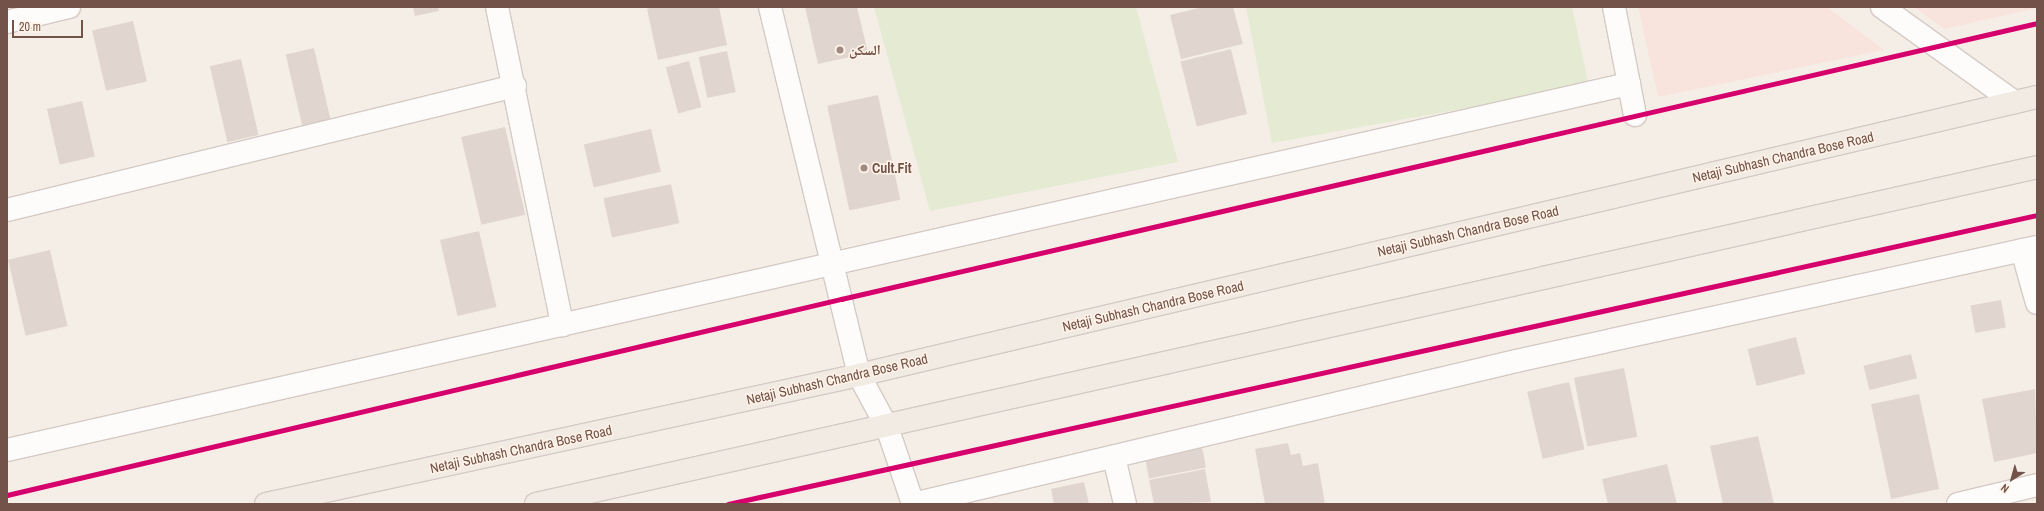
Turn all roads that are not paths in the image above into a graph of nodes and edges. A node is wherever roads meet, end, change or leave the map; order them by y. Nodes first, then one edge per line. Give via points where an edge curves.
1 (69, 7) edge
2 (497, 7) edge
3 (770, 7) edge
4 (1614, 7) edge
5 (1882, 7) edge
6 (7, 22) edge
7 (1629, 84) junction
8 (515, 86) junction
9 (2037, 97) edge
10 (2014, 102) junction
11 (1635, 115) dead end
12 (2037, 167) edge
13 (7, 210) edge
14 (2030, 249) edge
15 (832, 264) junction
16 (2037, 303) edge
17 (562, 325) junction
18 (859, 375) junction
19 (887, 427) junction
20 (7, 450) edge
21 (1114, 457) junction
22 (2037, 485) edge
23 (266, 504) edge
24 (536, 504) edge
25 (913, 504) edge
26 (1125, 504) edge
27 (1958, 504) edge

1 - 6 street
2 - 8 street
3 - 15 street
4 - 7 street
5 - 10 street
7 - 11 street
7 - 15 street
8 - 13 street
8 - 17 street
9 - 10 main road, Netaji Subhash Chandra Bose Road
10 - 18 main road, Netaji Subhash Chandra Bose Road
12 - 19 main road
14 - 16 street
14 - 21 street via 1516,361
15 - 17 street
15 - 18 street
17 - 20 street
18 - 19 street
18 - 23 main road, Netaji Subhash Chandra Bose Road
19 - 24 main road
19 - 25 street
21 - 25 street
21 - 26 street
22 - 27 street

